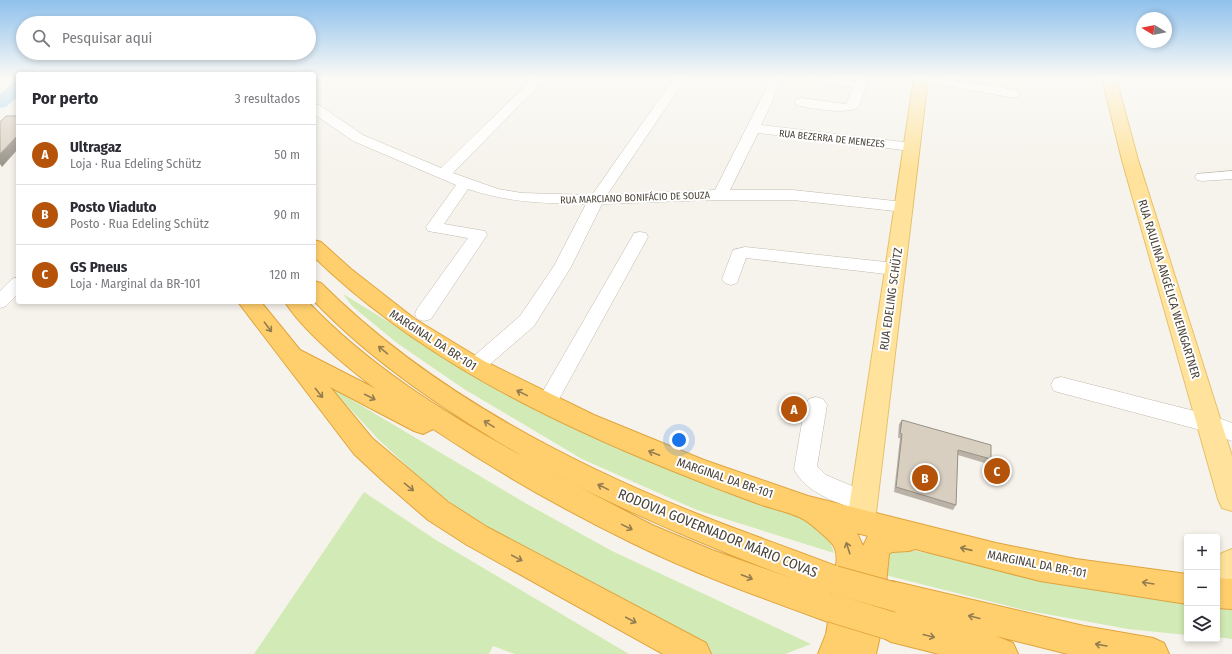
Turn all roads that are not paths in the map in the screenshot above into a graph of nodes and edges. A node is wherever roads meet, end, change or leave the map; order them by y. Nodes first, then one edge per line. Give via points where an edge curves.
1 (316, 109) edge
2 (509, 109) edge
3 (659, 109) edge
4 (762, 109) edge
5 (917, 109) edge
6 (1117, 109) edge
7 (752, 128) junction
8 (912, 147) junction
9 (444, 173) junction
10 (1232, 175) edge
11 (1202, 177) dead end
12 (465, 183) junction
13 (720, 195) junction
14 (596, 200) junction
15 (904, 207) junction
16 (640, 237) dead end
17 (316, 248) edge
18 (316, 258) edge
19 (895, 269) junction
20 (731, 279) dead end
21 (16, 285) edge
22 (316, 290) edge
23 (0, 302) edge
24 (251, 304) edge
25 (298, 304) edge
26 (424, 314) dead end
27 (358, 331) junction
28 (287, 351) junction
29 (474, 367) junction
30 (1061, 385) dead end
31 (546, 404) junction
32 (816, 405) dead end
33 (1210, 424) junction
34 (1232, 432) edge
35 (1232, 499) edge
36 (809, 508) junction
37 (592, 509) junction
38 (862, 511) junction
39 (918, 538) junction
40 (1232, 563) edge
41 (1220, 577) edge
42 (1184, 589) edge
43 (1220, 593) edge
44 (833, 594) junction
45 (1232, 594) edge
46 (863, 650) edge
47 (696, 654) edge
48 (834, 654) edge
49 (1002, 654) edge
50 (1153, 654) edge

1 - 9 street, RUA MARCIANO BONIFÁCIO DE SOUZA via 348,133
2 - 9 street
3 - 14 street
4 - 7 street
5 - 8 main road, RUA EDELING SCHÜTZ
6 - 33 main road, RUA RAULINA ANGÉLICA WEINGARTNER
7 - 8 street, RUA BEZERRA DE MENEZES
7 - 13 street
8 - 15 main road, RUA EDELING SCHÜTZ
9 - 12 street, RUA MARCIANO BONIFÁCIO DE SOUZA
10 - 11 street
12 - 14 street, RUA MARCIANO BONIFÁCIO DE SOUZA via 495,193 522,198
12 - 26 street via 434,227 479,235
13 - 14 street, RUA MARCIANO BONIFÁCIO DE SOUZA
13 - 15 street, RUA MARCIANO BONIFÁCIO DE SOUZA via 793,195
14 - 29 street via 562,267 527,321
15 - 19 main road, RUA EDELING SCHÜTZ
16 - 31 street
17 - 29 highway, MARGINAL DA BR-101 via 368,296 410,327
18 - 27 highway
19 - 20 street via 746,252 739,254
19 - 38 main road, RUA EDELING SCHÜTZ
21 - 23 street
22 - 27 highway, RODOVIA GOVERNADOR MÁRIO COVAS
24 -> 28 highway
25 - 37 highway, RODOVIA GOVERNADOR MÁRIO COVAS via 344,350 413,404 475,443
44 -> 27 highway, RODOVIA GOVERNADOR MÁRIO COVAS via 689,525 629,500 508,436 413,374
28 -> 37 highway via 354,389
28 -> 47 highway via 363,446 438,511 477,536
31 -> 29 highway, MARGINAL DA BR-101
30 - 33 street
36 -> 31 highway, MARGINAL DA BR-101 via 650,451
32 - 38 street via 805,469 818,482
33 - 34 street
33 - 35 main road, RUA RAULINA ANGÉLICA WEINGARTNER
36 - 38 highway, MARGINAL DA BR-101
48 -> 36 highway via 842,635 852,560 843,535
37 -> 44 highway, RODOVIA GOVERNADOR MÁRIO COVAS via 696,557
38 - 39 highway, MARGINAL DA BR-101
42 -> 39 highway, MARGINAL DA BR-101 via 1042,567
39 - 46 highway via 888,538 878,543
40 - 41 main road
43 - 45 highway
44 -> 49 highway, RODOVIA GOVERNADOR MÁRIO COVAS, bridge via 891,626
50 -> 44 highway, RODOVIA GOVERNADOR MÁRIO COVAS, bridge via 1084,642 892,596

